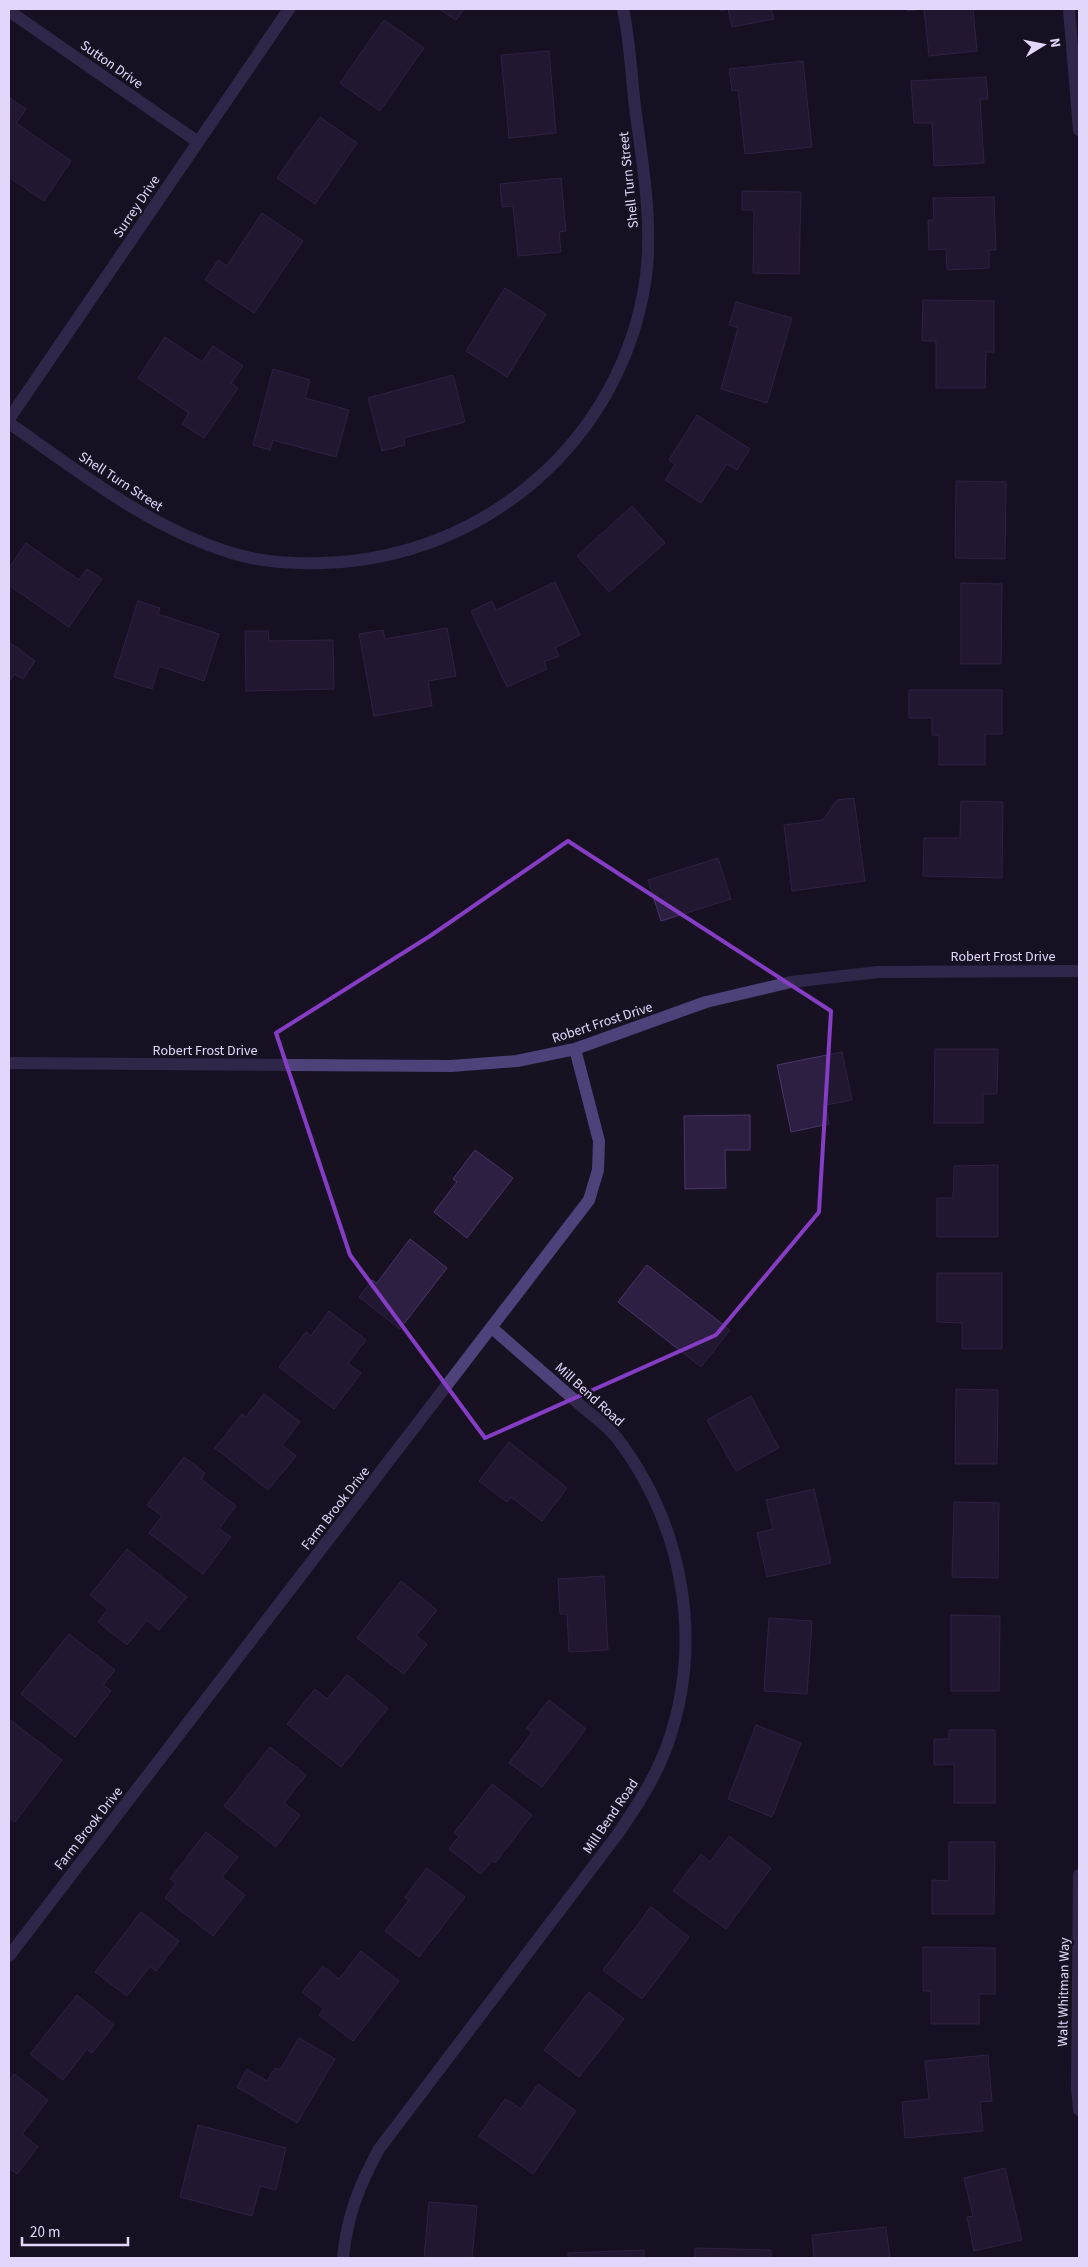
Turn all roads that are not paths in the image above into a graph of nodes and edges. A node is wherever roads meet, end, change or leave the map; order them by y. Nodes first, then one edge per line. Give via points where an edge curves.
1 (289, 9) edge
2 (623, 9) edge
3 (1069, 9) edge
4 (9, 11) edge
5 (1078, 85) edge
6 (1079, 130) edge
7 (198, 142) junction
8 (9, 421) edge
9 (1079, 971) edge
10 (575, 1049) junction
11 (9, 1063) edge
12 (492, 1328) junction
13 (1079, 1875) edge
14 (9, 1956) edge
15 (1079, 2110) edge
16 (343, 2258) edge

1 - 7 street, Surrey Drive
2 - 8 street, Shell Turn Street via 649,217 646,276 635,326 616,375 590,420 553,465 509,503 459,532 410,551 353,562 296,564 238,555 189,538 144,516
3 - 5 street
4 - 7 street, Sutton Drive
5 - 6 street
7 - 8 street, Surrey Drive
9 - 10 street, Robert Frost Drive via 878,972 791,982 706,1002
10 - 11 street, Robert Frost Drive via 516,1062 451,1066
10 - 12 street, Farm Brook Drive via 599,1141 598,1170 589,1200
12 - 14 street, Farm Brook Drive
12 - 16 street, Mill Bend Road via 616,1436 644,1478 666,1524 681,1577 686,1633 682,1689 668,1743 648,1789 611,1843 379,2148 359,2186 346,2231
13 - 15 street, Walt Whitman Way

